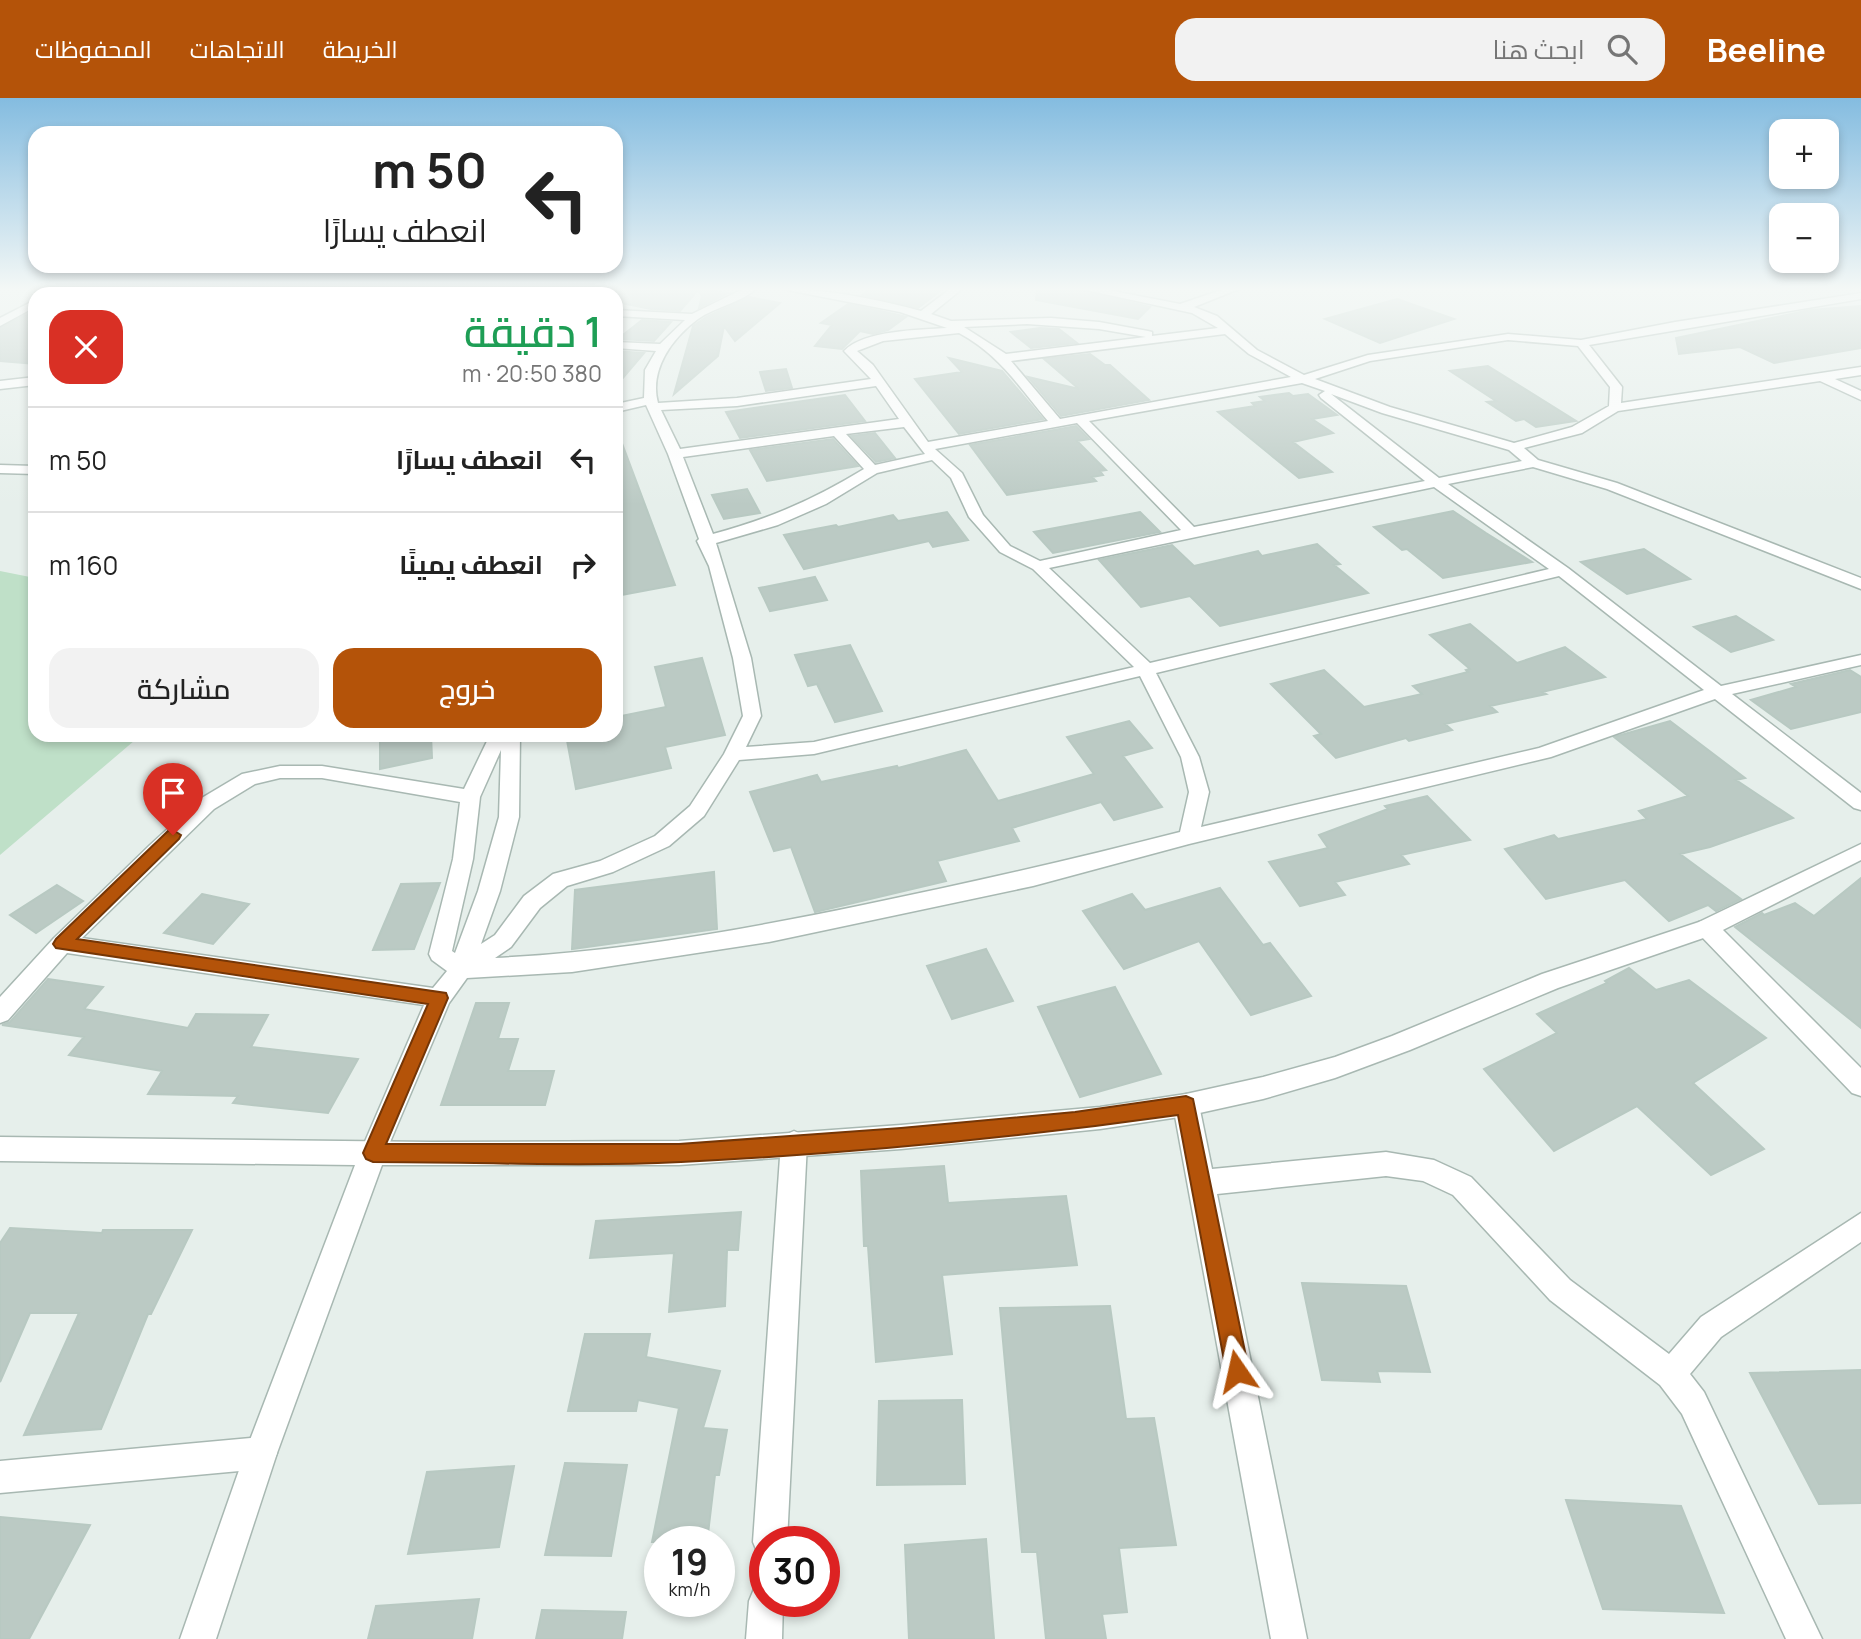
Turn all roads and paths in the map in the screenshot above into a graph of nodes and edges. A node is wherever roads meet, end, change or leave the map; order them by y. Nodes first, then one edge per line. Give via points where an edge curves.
1 (656, 361) edge
2 (861, 361) edge
3 (1005, 361) edge
4 (1270, 361) edge
5 (1359, 361) edge
6 (1595, 361) edge
7 (1861, 372) edge
8 (1824, 378) junction
9 (1303, 379) junction
10 (28, 382) edge
11 (879, 382) junction
12 (0, 385) edge
13 (1861, 396) edge
14 (652, 403) junction
15 (623, 407) edge
16 (1615, 408) junction
17 (1081, 420) junction
18 (909, 422) junction
19 (1057, 424) junction
20 (836, 431) junction
21 (1514, 447) junction
22 (930, 451) junction
23 (675, 454) junction
24 (1533, 463) junction
25 (0, 469) edge
26 (28, 470) edge
27 (872, 470) junction
28 (1437, 483) junction
29 (1191, 532) junction
30 (705, 541) junction
31 (1038, 566) junction
32 (1562, 571) junction
33 (1861, 584) edge
34 (1861, 660) edge
35 (1145, 668) junction
36 (1717, 692) junction
37 (496, 742) edge
38 (511, 742) edge
39 (733, 754) junction
40 (470, 797) junction
41 (1861, 803) edge
42 (1189, 838) junction
43 (1861, 851) edge
44 (1707, 928) junction
45 (62, 944) junction
46 (461, 969) junction
47 (439, 998) junction
48 (0, 1013) edge
49 (1861, 1085) edge
50 (1186, 1105) junction
51 (794, 1143) junction
52 (0, 1149) edge
53 (373, 1153) junction
54 (1201, 1183) junction
55 (1861, 1226) edge
56 (1671, 1374) junction
57 (261, 1453) junction
58 (0, 1477) edge
59 (771, 1526) edge
60 (765, 1617) edge
61 (198, 1639) edge
62 (764, 1639) edge
63 (1289, 1639) edge
64 (1804, 1639) edge

1 - 14 street via 651,370
2 - 11 street
3 - 19 street
4 - 9 street
5 - 9 street
6 - 16 street via 1616,387
7 - 8 street
8 - 13 street
8 - 16 street
9 - 17 street
9 - 21 street via 1386,410
9 - 28 street
10 - 12 street
11 - 14 street via 737,402
11 - 18 street
14 - 15 street
14 - 23 street
16 - 21 street via 1577,430
17 - 19 street
17 - 29 street
18 - 20 street
18 - 22 street
19 - 22 street
20 - 23 street
20 - 27 street
21 - 24 street
22 - 27 street
22 - 31 street via 957,476 976,517 1005,549
23 - 30 street
24 - 28 street
24 - 33 street via 1612,486
25 - 26 street
27 - 30 street via 773,522
28 - 29 street
28 - 32 street
29 - 31 street
30 - 39 street via 717,566 742,658 752,716
31 - 35 street
32 - 35 street
32 - 36 street
34 - 36 street
35 - 39 street via 814,748
35 - 42 street via 1193,768 1199,792
36 - 41 street
36 - 42 street via 1544,753
37 - 40 street
38 - 46 street via 509,817
39 - 46 street via 697,811 662,841 606,867 561,880 532,902 503,942
40 - 45 street via 322,772 280,772 249,779 207,804
40 - 46 street via 463,859 440,954
42 - 46 street via 1033,878 769,933 572,963
43 - 44 street
44 - 49 street
44 - 50 street via 1550,981 1335,1068
45 - 47 street
45 - 48 street
46 - 47 street
47 - 53 street
50 - 51 street via 1060,1122
50 - 54 street
51 - 53 street via 679,1153
51 - 59 street
52 - 53 street
53 - 57 street
54 - 56 street via 1385,1164 1425,1169 1462,1186 1560,1290
54 - 63 street
55 - 56 street via 1711,1327
56 - 64 street via 1693,1403
57 - 58 street
57 - 61 street
60 - 62 street

